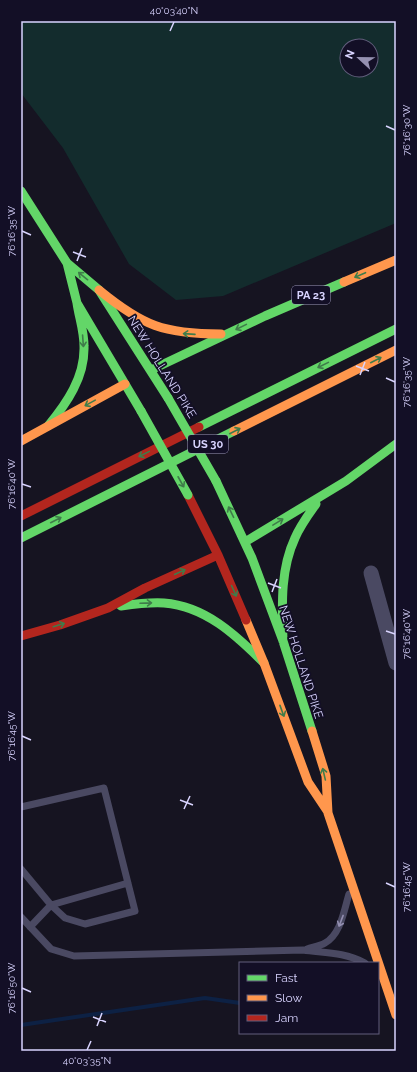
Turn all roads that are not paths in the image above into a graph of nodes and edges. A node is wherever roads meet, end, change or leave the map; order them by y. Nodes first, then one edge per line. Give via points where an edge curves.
1 (21, 191) edge
2 (396, 260) edge
3 (67, 264) junction
4 (99, 290) junction
5 (76, 303) junction
6 (396, 329) edge
7 (228, 334) junction
8 (396, 350) edge
9 (148, 372) junction
10 (128, 383) junction
11 (48, 426) junction
12 (21, 441) edge
13 (396, 444) edge
14 (322, 496) junction
15 (21, 516) edge
16 (21, 538) edge
17 (241, 544) junction
18 (221, 554) junction
19 (371, 573) dead end
20 (108, 608) junction
21 (391, 624) edge
22 (21, 636) edge
23 (283, 641) junction
24 (264, 663) junction
25 (396, 663) edge
26 (21, 807) edge
27 (328, 813) junction
28 (21, 869) edge
29 (128, 883) junction
30 (352, 884) junction
31 (51, 905) junction
32 (21, 917) edge
33 (30, 927) junction
34 (303, 950) junction
35 (363, 962) edge
36 (377, 962) edge
37 (380, 972) edge
38 (396, 1016) edge

1 - 3 main road, NEW HOLLAND PIKE / PA 23
2 -> 7 main road, PA 23
4 -> 3 main road, NEW HOLLAND PIKE / PA 23
3 - 5 main road, NEW HOLLAND PIKE / PA 23
7 -> 4 main road, PA 23 via 191,334 159,328 126,312
4 - 9 main road, NEW HOLLAND PIKE
5 - 10 main road, NEW HOLLAND PIKE / PA 23
5 -> 11 main road via 84,345 80,374 72,393
6 -> 15 main road, US 30
7 - 9 main road
16 -> 8 main road, US 30
17 -> 9 main road, NEW HOLLAND PIKE, bridge via 216,481 168,398
10 -> 11 main road
10 -> 18 main road, NEW HOLLAND PIKE / PA 23, bridge via 141,412
11 - 12 main road
13 - 14 main road
17 -> 14 main road
14 - 23 main road via 300,526 286,560 282,584
17 - 23 main road, NEW HOLLAND PIKE via 268,600
20 -> 18 main road via 145,588
18 -> 24 main road, NEW HOLLAND PIKE
19 - 21 street
22 -> 20 main road
20 -> 24 main road via 158,603 199,612 220,623 242,640
21 - 25 street
27 -> 23 main road, NEW HOLLAND PIKE via 326,776
24 -> 27 main road, NEW HOLLAND PIKE via 308,782
26 - 29 lane via 104,788
27 - 30 main road, NEW HOLLAND PIKE
28 - 31 lane
29 - 31 lane
29 - 31 lane via 135,911 85,924 65,918
30 -> 34 lane via 335,935 325,944
30 - 36 main road, NEW HOLLAND PIKE
31 - 33 lane
32 - 33 lane
33 - 34 lane via 51,949 74,956
34 - 35 lane via 336,952
37 - 38 main road, NEW HOLLAND PIKE

